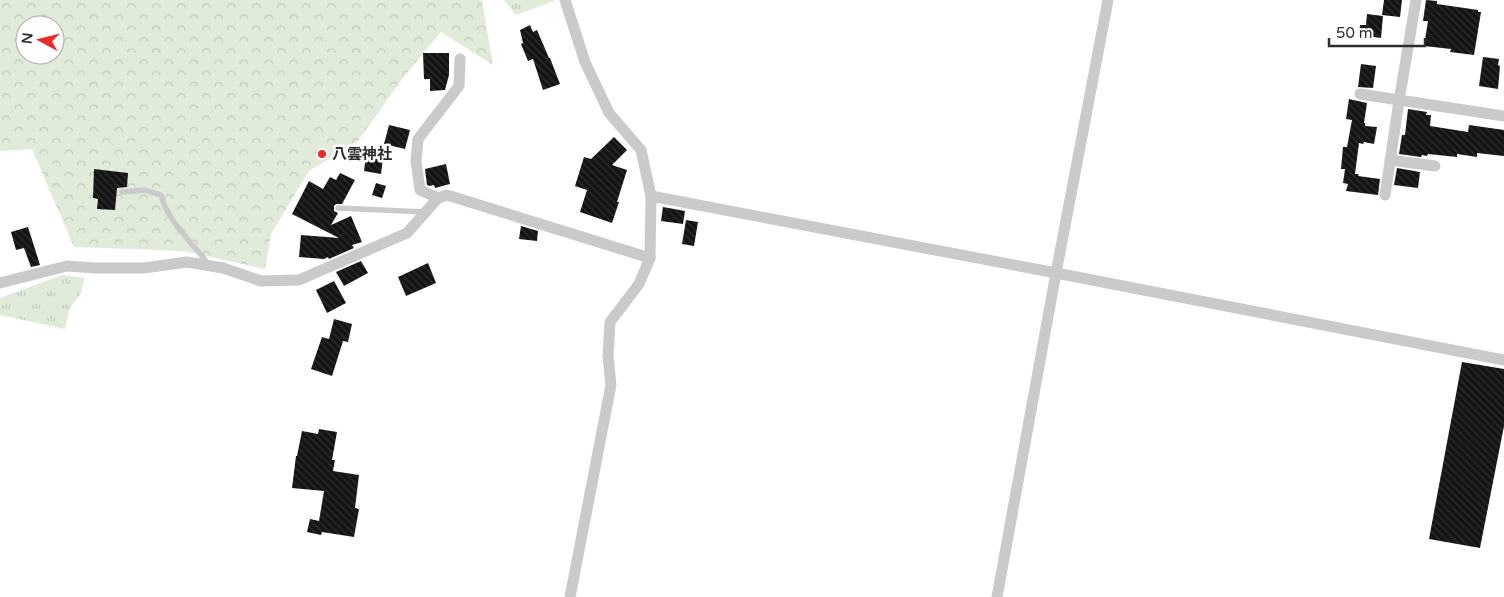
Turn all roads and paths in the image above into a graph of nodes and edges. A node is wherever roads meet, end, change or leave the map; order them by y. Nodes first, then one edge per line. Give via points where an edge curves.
1 (565, 0) edge
2 (1108, 0) edge
3 (1416, 0) edge
4 (460, 59) dead end
5 (1360, 94) dead end
6 (1399, 100) junction
7 (1504, 116) edge
8 (1390, 160) junction
9 (1435, 166) dead end
10 (122, 192) dead end
11 (1385, 195) dead end
12 (651, 196) junction
13 (438, 198) junction
14 (338, 208) dead end
15 (426, 212) junction
16 (650, 258) junction
17 (210, 266) junction
18 (1056, 273) junction
19 (0, 283) edge
20 (1504, 360) edge
21 (570, 597) edge
22 (998, 597) edge

1 - 12 street via 585,62 609,113 642,150
2 - 18 street
3 - 6 street
4 - 13 street via 459,86 418,140 416,161 420,190
5 - 6 street
6 - 7 street
6 - 8 street
8 - 9 street
8 - 11 street
10 - 17 lane via 145,190 161,195 175,224
12 - 16 street
12 - 18 street
13 - 15 street
13 - 16 street via 447,195
14 - 15 lane
15 - 17 street via 407,233 299,280 261,281
16 - 21 street via 639,284 610,322 610,385
17 - 19 street via 187,262 144,268 67,266
18 - 20 street
18 - 22 street

